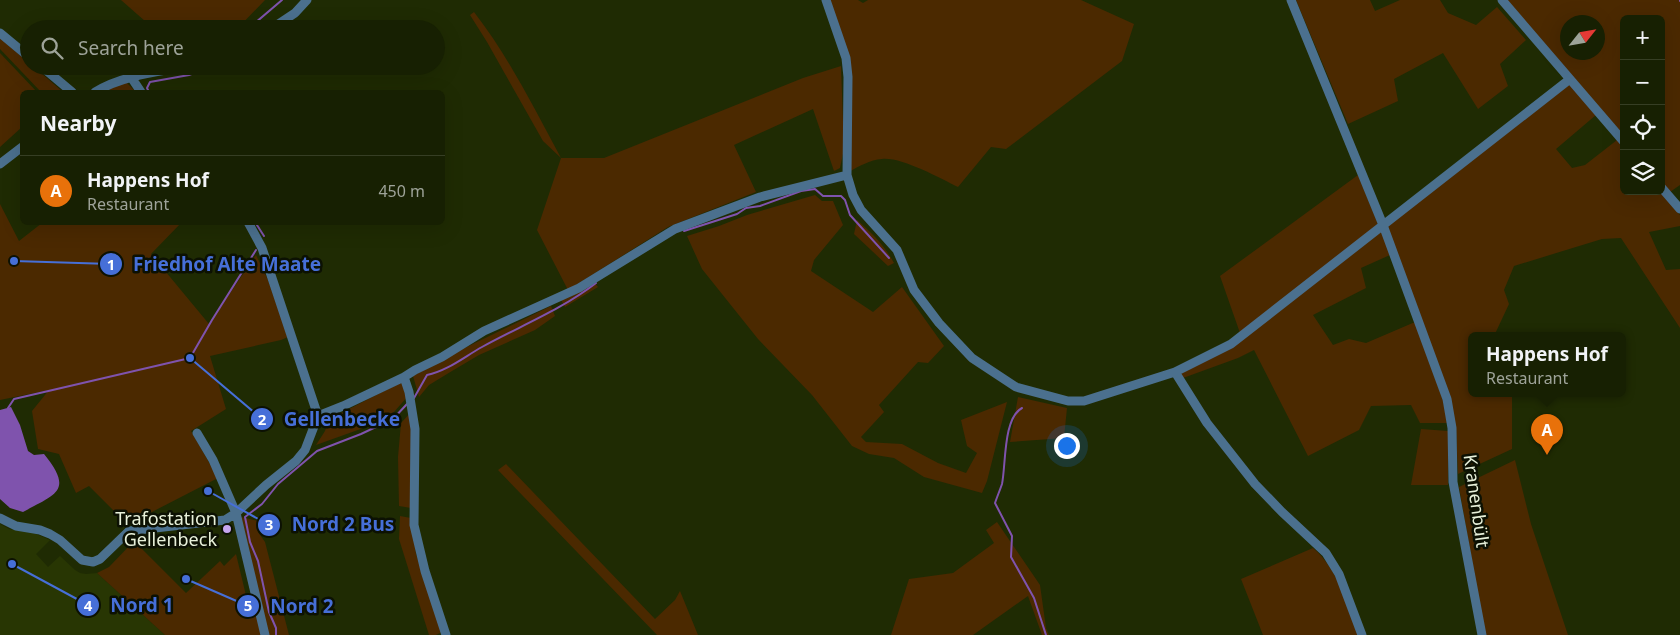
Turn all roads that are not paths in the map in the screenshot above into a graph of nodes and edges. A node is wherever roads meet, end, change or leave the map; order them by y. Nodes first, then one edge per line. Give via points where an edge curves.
1 (307, 0) edge
2 (826, 0) edge
3 (1291, 0) edge
4 (1502, 0) edge
5 (284, 20) edge
6 (0, 33) edge
7 (20, 49) edge
8 (51, 75) edge
9 (142, 75) edge
10 (131, 77) junction
11 (1570, 79) junction
12 (70, 90) edge
13 (98, 90) edge
14 (140, 90) edge
15 (1620, 137) edge
16 (20, 149) edge
17 (0, 164) edge
18 (847, 175) junction
19 (1665, 192) edge
20 (1680, 209) edge
21 (250, 225) edge
22 (1383, 225) junction
23 (1175, 372) junction
24 (404, 377) junction
25 (318, 416) junction
26 (197, 433) dead end
27 (236, 514) junction
28 (0, 518) edge
29 (265, 635) edge
30 (446, 635) edge
31 (1362, 635) edge
32 (1482, 635) edge

1 - 5 street
2 - 18 street via 846,58
3 - 22 street, Kranenbült
4 - 11 street
6 - 7 street
8 - 12 street
9 - 10 street
10 - 13 street
10 - 14 street
11 - 15 street
11 - 22 street
16 - 17 street
18 - 23 street via 861,210 897,250 914,290 939,323 972,358 1016,387 1068,402 1084,401
18 - 24 street via 760,197 675,229 579,288 484,331
19 - 20 street
21 - 25 street via 262,248
22 - 23 street via 1246,334
22 - 32 street, Kranenbült via 1447,399 1452,428 1453,482
23 - 31 street via 1207,423 1255,484 1326,554 1339,574
24 - 25 street
24 - 30 street via 415,429 414,525
25 - 27 street via 305,450 296,461
26 - 27 street via 213,460
27 - 28 street via 225,520 129,531 93,562 82,560 50,534 16,526
27 - 29 street

